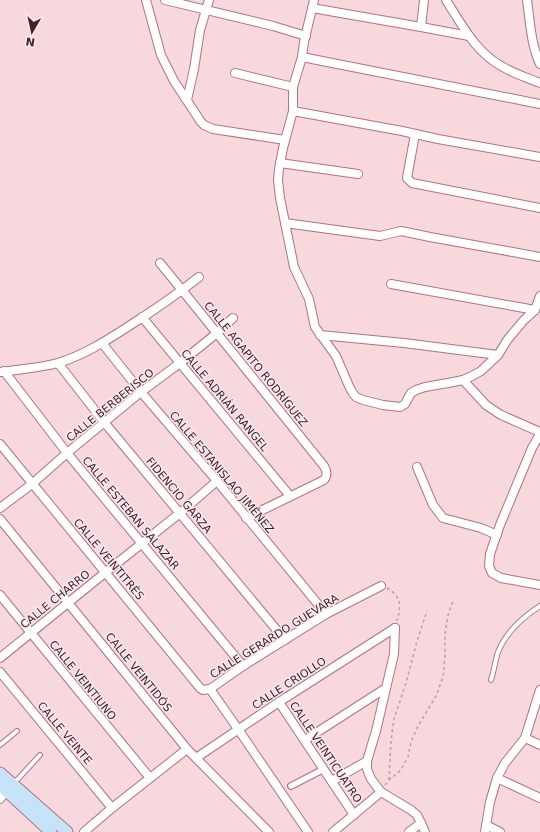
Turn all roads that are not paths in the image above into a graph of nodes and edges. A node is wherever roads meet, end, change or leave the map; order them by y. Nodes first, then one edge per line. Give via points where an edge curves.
1 (146, 0) edge
2 (165, 0) edge
3 (209, 0) edge
4 (424, 0) edge
5 (446, 0) edge
6 (527, 0) edge
7 (313, 4) edge
8 (206, 10) junction
9 (421, 26) junction
10 (306, 36) junction
11 (469, 36) junction
12 (302, 57) junction
13 (540, 64) edge
14 (235, 73) dead end
15 (540, 83) edge
16 (293, 87) junction
17 (187, 100) junction
18 (539, 103) edge
19 (293, 111) junction
20 (415, 134) junction
21 (285, 140) junction
22 (540, 157) edge
23 (280, 163) junction
24 (358, 174) dead end
25 (540, 208) edge
26 (285, 223) junction
27 (540, 257) edge
28 (160, 263) dead end
29 (199, 277) dead end
30 (391, 284) dead end
31 (182, 290) junction
32 (540, 296) edge
33 (535, 310) junction
34 (142, 317) junction
35 (233, 318) dead end
36 (217, 333) junction
37 (320, 335) junction
38 (102, 343) junction
39 (498, 355) junction
40 (58, 363) junction
41 (180, 363) junction
42 (2, 372) edge
43 (462, 380) junction
44 (141, 392) junction
45 (104, 422) junction
46 (540, 433) edge
47 (0, 444) edge
48 (67, 453) junction
49 (417, 467) dead end
50 (217, 481) junction
51 (32, 484) junction
52 (290, 496) junction
53 (0, 508) edge
54 (180, 513) junction
55 (246, 518) junction
56 (0, 519) edge
57 (497, 535) junction
58 (142, 543) junction
59 (106, 572) junction
60 (540, 585) edge
61 (381, 586) road end
62 (0, 595) edge
63 (68, 603) junction
64 (540, 606) edge
65 (326, 614) junction
66 (30, 633) junction
67 (285, 640) junction
68 (0, 658) edge
69 (243, 666) junction
70 (0, 672) edge
71 (491, 680) dead end
72 (200, 688) joint
73 (386, 688) junction
74 (210, 689) junction
75 (540, 691) edge
76 (279, 702) junction
77 (238, 729) junction
78 (17, 731) dead end
79 (525, 738) junction
80 (305, 740) junction
81 (0, 745) edge
82 (540, 745) edge
83 (187, 749) junction
84 (40, 755) dead end
85 (196, 758) junction
86 (367, 761) junction
87 (324, 769) junction
88 (0, 773) edge
89 (150, 778) junction
90 (497, 778) junction
91 (332, 781) junction
92 (291, 786) dead end
93 (5, 790) edge
94 (381, 792) junction
95 (540, 798) edge
96 (112, 808) junction
97 (354, 815) junction
98 (421, 823) junction
99 (50, 828) edge
100 (485, 829) edge
101 (67, 832) edge
102 (84, 832) edge
103 (268, 832) edge
104 (308, 832) edge
105 (333, 832) edge
106 (409, 832) edge
107 (425, 832) edge
108 (500, 832) edge

1 - 17 street via 161,55
2 - 8 street
3 - 8 street
4 - 9 street
5 - 11 street
6 - 13 street via 536,57
7 - 9 street
7 - 10 street
8 - 10 street
8 - 17 street
9 - 11 street
10 - 12 street
11 - 15 street via 497,64
12 - 16 street
12 - 18 street
14 - 16 street
16 - 19 street
17 - 21 street via 201,122 208,127
19 - 20 street
19 - 21 street
20 - 22 street
20 - 25 street via 407,178 412,183
21 - 23 street
23 - 24 street
23 - 26 street via 278,180
26 - 27 street via 380,236 401,231
26 - 37 street via 294,267
28 - 31 street, CALLE AGAPITO RODRÍGUEZ
29 - 31 street
30 - 33 street
31 - 34 street
31 - 36 street, CALLE AGAPITO RODRÍGUEZ
32 - 33 street
33 - 39 street via 508,339
34 - 38 street
34 - 41 street, CALLE ADRIÁN RANGEL
35 - 36 street, CALLE BERBERISCO
36 - 41 street, CALLE BERBERISCO
36 - 52 street, CALLE AGAPITO RODRÍGUEZ via 324,466 327,474 324,480
37 - 39 street
37 - 43 street via 336,356 352,392 363,400 400,407 416,390
38 - 40 street
38 - 44 street, CALLE ESTANISLAO JIMÉNEZ
39 - 43 street via 481,371
40 - 42 street
40 - 45 street, FIDENCIO GARZA
41 - 44 street, CALLE BERBERISCO
41 - 52 street, CALLE ADRIÁN RANGEL
42 - 48 street, CALLE ESTEBAN SALAZAR
43 - 46 street via 486,405
44 - 45 street, CALLE BERBERISCO
44 - 50 street, CALLE ESTANISLAO JIMÉNEZ
45 - 48 street, CALLE BERBERISCO
45 - 54 street, FIDENCIO GARZA
46 - 57 street
47 - 51 street, CALLE VEINTITRÉS
48 - 51 street, CALLE BERBERISCO
48 - 58 street, CALLE ESTEBAN SALAZAR
49 - 57 street via 433,505 443,518
50 - 54 street, CALLE CHARRO
50 - 55 street, CALLE ESTANISLAO JIMÉNEZ
51 - 53 street, CALLE BERBERISCO
51 - 59 street, CALLE VEINTITRÉS
52 - 55 street
54 - 58 street, CALLE CHARRO
54 - 67 street, FIDENCIO GARZA
55 - 65 street, CALLE ESTANISLAO JIMÉNEZ
56 - 63 street, CALLE VEINTIDÓS
57 - 60 street via 488,566 492,573 501,578
58 - 59 street, CALLE CHARRO
58 - 69 street, CALLE ESTEBAN SALAZAR
59 - 63 street, CALLE CHARRO
59 - 72 street, CALLE VEINTITRÉS
61 - 65 street, CALLE GERARDO GUEVARA
62 - 66 street, CALLE VEINTIUNO
63 - 66 street, CALLE CHARRO
63 - 83 street, CALLE VEINTIDÓS
64 - 71 lane via 530,612 509,634 499,652
65 - 67 street, CALLE GERARDO GUEVARA
66 - 68 street, CALLE CHARRO
66 - 89 street, CALLE VEINTIUNO
67 - 69 street, CALLE GERARDO GUEVARA
69 - 74 street, CALLE GERARDO GUEVARA
70 - 96 street, CALLE VEINTE
72 - 74 street, CALLE GERARDO GUEVARA
73 - 76 street, CALLE CRIOLLO via 394,654 395,628
73 - 80 street
73 - 86 street
74 - 77 street
75 - 79 street
76 - 77 street, CALLE CRIOLLO
76 - 80 street, CALLE VEINTICUATRO
77 - 85 street, CALLE CRIOLLO
77 - 104 street
78 - 81 lane
79 - 82 street
79 - 90 street via 505,763
80 - 87 street, CALLE VEINTICUATRO
83 - 85 street, CALLE VEINTIDÓS
83 - 89 street
84 - 93 lane
85 - 103 street, CALLE VEINTIDÓS
86 - 91 street
86 - 94 street via 368,774
87 - 91 street, CALLE VEINTICUATRO
87 - 92 street
88 - 93 main road
89 - 96 street
90 - 95 street
90 - 100 street
91 - 97 street, CALLE VEINTICUATRO
93 - 99 main road
94 - 97 street
94 - 98 street via 417,815
96 - 102 street
97 - 105 street
98 - 106 street
98 - 107 street
99 - 101 main road
100 - 108 street

